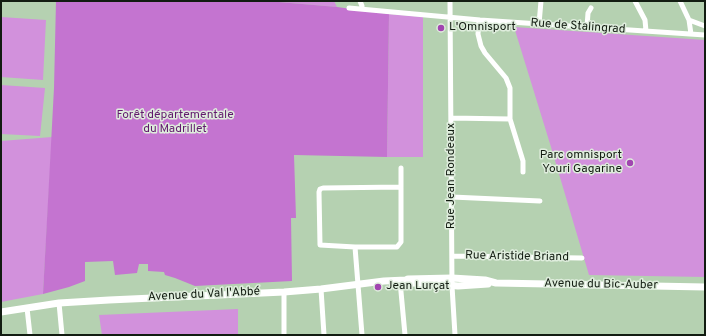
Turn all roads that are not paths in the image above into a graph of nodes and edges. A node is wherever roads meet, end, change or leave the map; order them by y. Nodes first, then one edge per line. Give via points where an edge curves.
1 (360, 1) edge
2 (450, 1) edge
3 (541, 1) edge
4 (635, 1) edge
5 (680, 1) edge
6 (349, 8) dead end
7 (591, 8) dead end
8 (362, 9) junction
9 (450, 17) junction
10 (479, 20) junction
11 (690, 20) junction
12 (539, 24) junction
13 (705, 26) edge
14 (587, 27) junction
15 (646, 31) junction
16 (691, 34) junction
17 (705, 35) edge
18 (451, 118) junction
19 (510, 119) junction
20 (401, 168) dead end
21 (522, 172) dead end
22 (401, 187) junction
23 (452, 197) junction
24 (540, 201) dead end
25 (355, 247) junction
26 (452, 256) junction
27 (582, 258) dead end
28 (403, 281) junction
29 (452, 282) junction
30 (358, 284) junction
31 (705, 287) edge
32 (321, 289) junction
33 (284, 292) junction
34 (59, 303) junction
35 (27, 308) junction
36 (1, 312) edge
37 (30, 335) edge
38 (62, 335) edge
39 (284, 335) edge
40 (324, 335) edge
41 (362, 335) edge
42 (405, 335) edge
43 (456, 335) edge

1 - 8 street
2 - 9 street, Rue Jean Rondeaux
3 - 12 street
4 - 15 street via 645,20
5 - 11 street
6 - 8 street, Rue de Stalingrad
7 - 14 street
8 - 9 street, Rue de Stalingrad
9 - 10 street, Rue de Stalingrad
9 - 18 street, Rue Jean Rondeaux
10 - 12 street, Rue de Stalingrad
10 - 19 street via 480,46 506,78 510,88
11 - 13 street
11 - 16 street
12 - 14 street, Rue de Stalingrad
14 - 15 street, Rue de Stalingrad
15 - 16 street, Rue de Stalingrad
16 - 17 street, Rue de Stalingrad
18 - 19 street
18 - 23 street, Rue Jean Rondeaux
19 - 21 street via 523,161
20 - 22 street
22 - 25 street via 401,242 397,247
22 - 25 street via 320,189 320,245
23 - 24 street
23 - 26 street, Rue Jean Rondeaux
25 - 30 street
26 - 27 street, Rue Aristide Briand
26 - 29 street, Rue Jean Rondeaux
28 - 29 main road, Avenue du Val l'Abbé via 408,279
28 - 30 main road, Avenue du Val l'Abbé
28 - 42 street
29 - 31 main road, Avenue du Bic-Auber via 485,280 496,283
29 - 43 street, Rue Jean Rondeaux
30 - 32 main road, Avenue du Val l'Abbé
30 - 41 street
32 - 33 main road, Avenue du Val l'Abbé
32 - 40 street
33 - 34 main road, Avenue du Val l'Abbé
33 - 39 street
34 - 35 main road, Avenue du Val l'Abbé
34 - 38 street
35 - 36 main road, Avenue du Val l'Abbé
35 - 37 street

